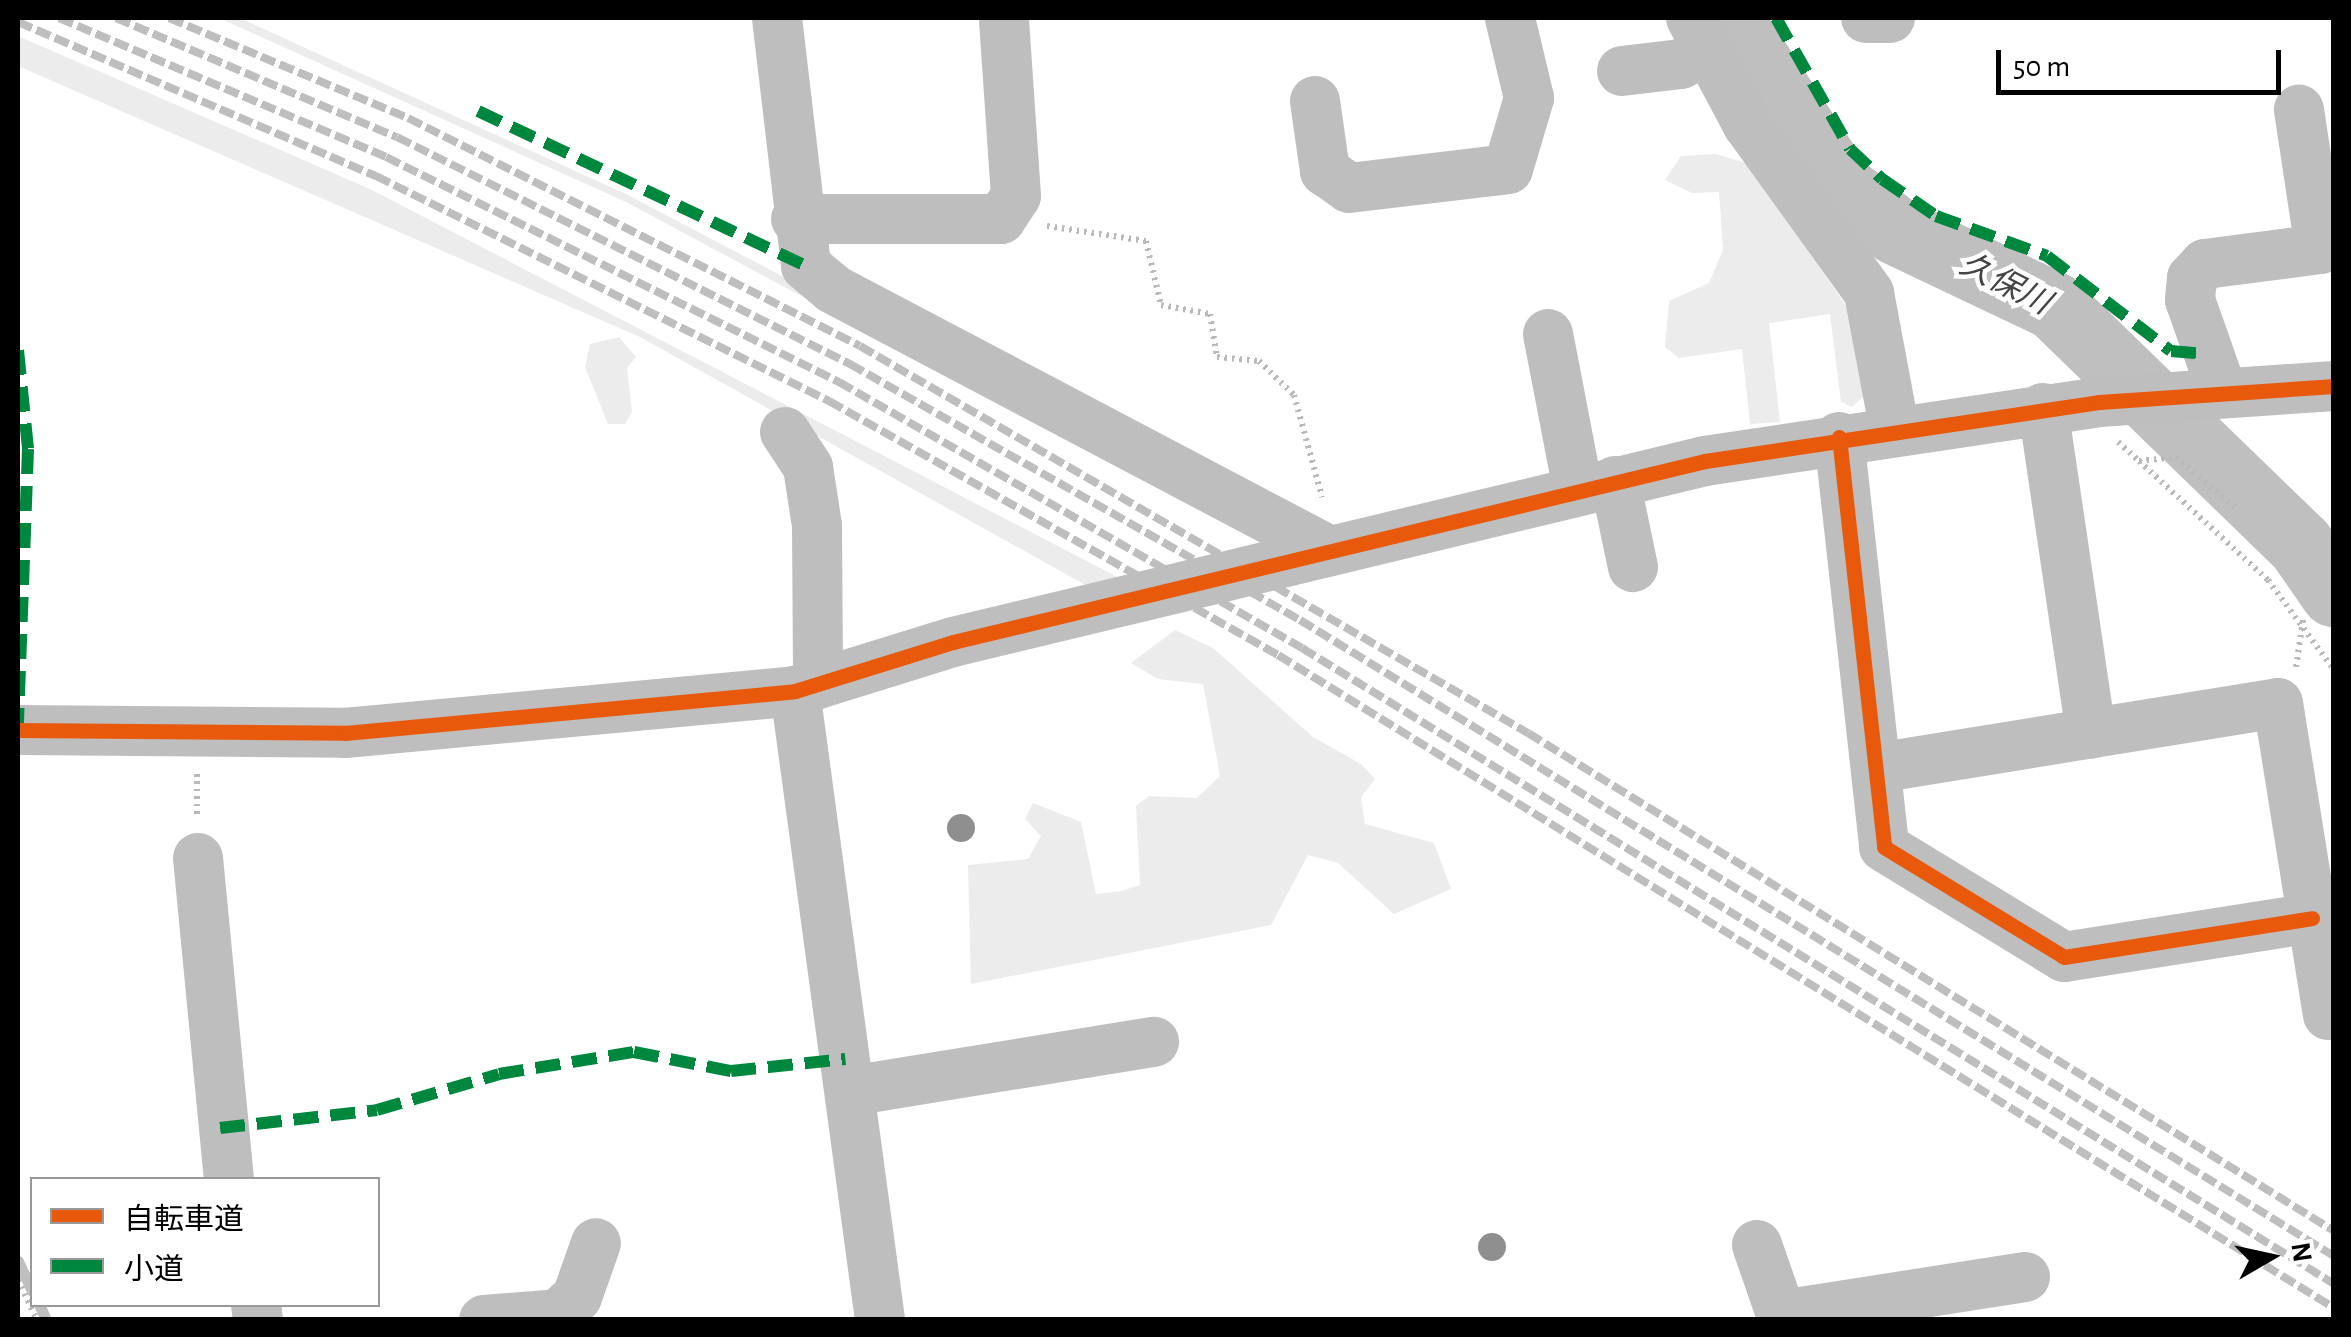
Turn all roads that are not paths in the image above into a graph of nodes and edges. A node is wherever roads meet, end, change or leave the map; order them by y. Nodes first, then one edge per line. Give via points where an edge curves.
1 (777, 18) edge
2 (1004, 18) edge
3 (1510, 18) edge
4 (1866, 18) edge
5 (1890, 18) edge
6 (1700, 33) edge
7 (1622, 71) dead end
8 (1315, 101) dead end
9 (2299, 110) dead end
10 (796, 218) junction
11 (1548, 334) dead end
12 (2334, 386) edge
13 (2208, 390) junction
14 (2043, 408) junction
15 (1894, 427) junction
16 (793, 430) dead end
17 (1839, 437) junction
18 (1596, 486) junction
19 (1330, 551) junction
20 (1633, 567) dead end
21 (807, 687) junction
22 (18, 730) edge
23 (2092, 733) junction
24 (1877, 768) junction
25 (198, 858) road end
26 (2312, 918) junction
27 (2328, 1015) dead end
28 (1154, 1042) dead end
29 (850, 1091) junction
30 (228, 1177) edge
31 (596, 1243) dead end
32 (1758, 1246) dead end
33 (2025, 1276) dead end
34 (1782, 1317) edge
35 (484, 1320) edge
36 (880, 1320) edge

1 - 10 street
2 - 10 street via 1016,196 1001,219
3 - 8 street via 1529,98 1508,169 1349,188 1325,171
4 - 5 street
6 - 7 street via 1680,64
6 - 15 street via 1748,125 1869,293
9 - 13 street via 2320,249 2206,264 2192,278 2190,300
10 - 19 street via 806,266 833,289
11 - 18 street
12 - 13 street
13 - 14 street via 2105,419
14 - 15 street
14 - 23 street
15 - 17 street
16 - 21 street via 817,526
17 - 18 street
17 - 24 street
18 - 19 street
18 - 20 street
19 - 21 street
21 - 22 street via 345,734 196,738
21 - 29 street
23 - 24 street
23 - 26 street via 2278,703
24 - 26 street via 1884,848 2064,957
25 - 30 street
26 - 27 street
28 - 29 street
29 - 36 street
31 - 35 street via 576,1297 558,1314
32 - 34 street
33 - 34 street

